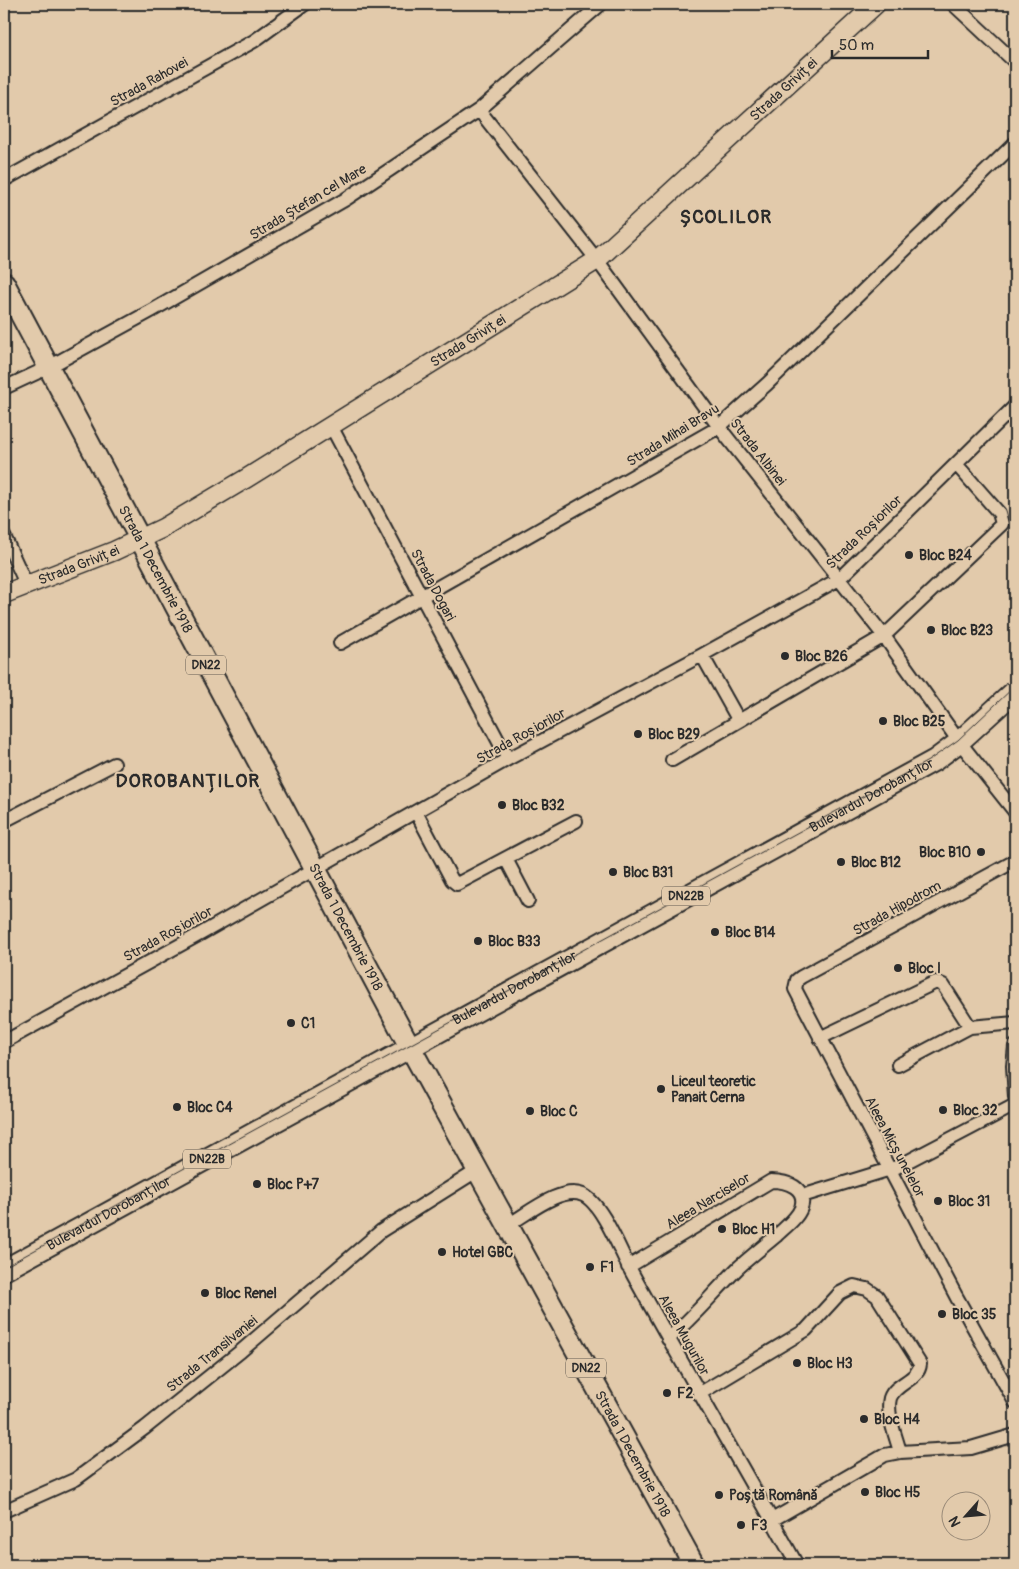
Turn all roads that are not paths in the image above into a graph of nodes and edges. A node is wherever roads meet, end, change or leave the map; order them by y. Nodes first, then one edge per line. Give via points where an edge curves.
1 (305, 4) edge
2 (601, 4) edge
3 (876, 4) edge
4 (953, 4) edge
5 (1015, 62) edge
6 (479, 110) junction
7 (1015, 143) edge
8 (4, 180) edge
9 (597, 260) junction
10 (4, 283) edge
11 (48, 368) junction
12 (4, 388) edge
13 (1015, 406) edge
14 (331, 426) junction
15 (720, 427) junction
16 (956, 464) junction
17 (4, 536) edge
18 (139, 540) junction
19 (839, 579) junction
20 (27, 586) junction
21 (4, 594) edge
22 (422, 597) junction
23 (884, 636) junction
24 (340, 643) dead end
25 (702, 655) junction
26 (1015, 691) edge
27 (739, 721) junction
28 (960, 742) junction
29 (508, 759) junction
30 (672, 760) dead end
31 (114, 764) dead end
32 (416, 812) junction
33 (1015, 812) edge
34 (576, 821) dead end
35 (4, 822) edge
36 (506, 859) junction
37 (1015, 860) edge
38 (315, 868) junction
39 (528, 901) dead end
40 (795, 984) joint
41 (1015, 1023) edge
42 (970, 1027) junction
43 (820, 1038) junction
44 (4, 1042) edge
45 (1015, 1046) edge
46 (410, 1047) junction
47 (898, 1065) dead end
48 (1015, 1097) edge
49 (1015, 1105) edge
50 (890, 1169) junction
51 (478, 1170) junction
52 (802, 1196) junction
53 (508, 1225) junction
54 (628, 1266) junction
55 (4, 1270) edge
56 (668, 1339) junction
57 (700, 1394) junction
58 (1015, 1402) edge
59 (1015, 1435) edge
60 (900, 1452) junction
61 (4, 1511) edge
62 (772, 1520) junction
63 (694, 1565) edge
64 (797, 1565) edge

1 - 8 street, Strada Rahovei via 254,41
2 - 6 street, Strada Ștefan cel Mare
3 - 9 main road, Strada Griviței
4 - 5 street
6 - 9 street, Strada Albinei
6 - 11 street, Strada Ștefan cel Mare via 346,199
7 - 15 street, Strada Mihai Bravu
9 - 14 main road, Strada Griviței
9 - 15 street, Strada Albinei
10 - 11 main road, Strada 1 Decembrie 1918 / DN22
11 - 12 street, Strada Ștefan cel Mare
11 - 18 main road, Strada 1 Decembrie 1918 / DN22
13 - 16 street, Strada Roșiorilor
14 - 18 main road, Strada Griviței
14 - 22 street, Strada Dogari
15 - 19 street, Strada Albinei
15 - 22 street, Strada Mihai Bravu
16 - 19 street, Strada Roșiorilor
16 - 23 street via 999,513 1002,524
17 - 20 street
18 - 20 main road, Strada Griviței
18 - 38 main road, Strada 1 Decembrie 1918 / DN22
19 - 23 street, Strada Albinei
19 - 25 street, Strada Roșiorilor
20 - 21 main road, Strada Griviței
22 - 24 street, Strada Mihai Bravu
22 - 29 street, Strada Dogari
23 - 27 street
23 - 28 street, Strada Albinei
25 - 27 street
25 - 29 street, Strada Roșiorilor
26 - 28 main road, Bulevardul Dorobanților / DN22B
27 - 30 street
28 - 33 street, Strada Albinei
28 - 46 main road, Bulevardul Dorobanților / DN22B via 926,765
29 - 32 street, Strada Roșiorilor
31 - 35 street
32 - 36 street via 457,884
32 - 38 street, Strada Roșiorilor
34 - 36 street
36 - 39 street
37 - 40 street, Strada Hipodrom
38 - 44 street, Strada Roșiorilor
38 - 46 main road, Strada 1 Decembrie 1918 / DN22
40 - 43 street, Aleea Micșunelelor
41 - 42 street
42 - 43 street via 943,985 936,982
42 - 47 street
43 - 50 street, Aleea Micșunelelor
45 - 48 street
46 - 51 main road, Strada 1 Decembrie 1918 / DN22
46 - 55 main road, Bulevardul Dorobanților / DN22B
49 - 50 street
50 - 52 street
50 - 58 street, Aleea Micșunelelor
51 - 53 main road, Strada 1 Decembrie 1918 / DN22
51 - 61 street, Strada Transilvaniei via 381,1231 241,1351 76,1479
52 - 54 street, Aleea Narciselor via 795,1185 771,1181
52 - 56 street via 801,1208 792,1221 740,1266
53 - 54 street, Aleea Mugurilor via 558,1195 583,1194 598,1210
53 - 63 main road, Strada 1 Decembrie 1918 / DN22
54 - 56 street, Aleea Mugurilor
56 - 57 street, Aleea Mugurilor
57 - 60 street via 806,1330 840,1293 854,1286 867,1289 877,1296 920,1364 916,1374 896,1389 890,1398
57 - 62 street, Aleea Mugurilor
59 - 60 street via 971,1448
60 - 62 street via 868,1463
62 - 64 street, Aleea Mugurilor

